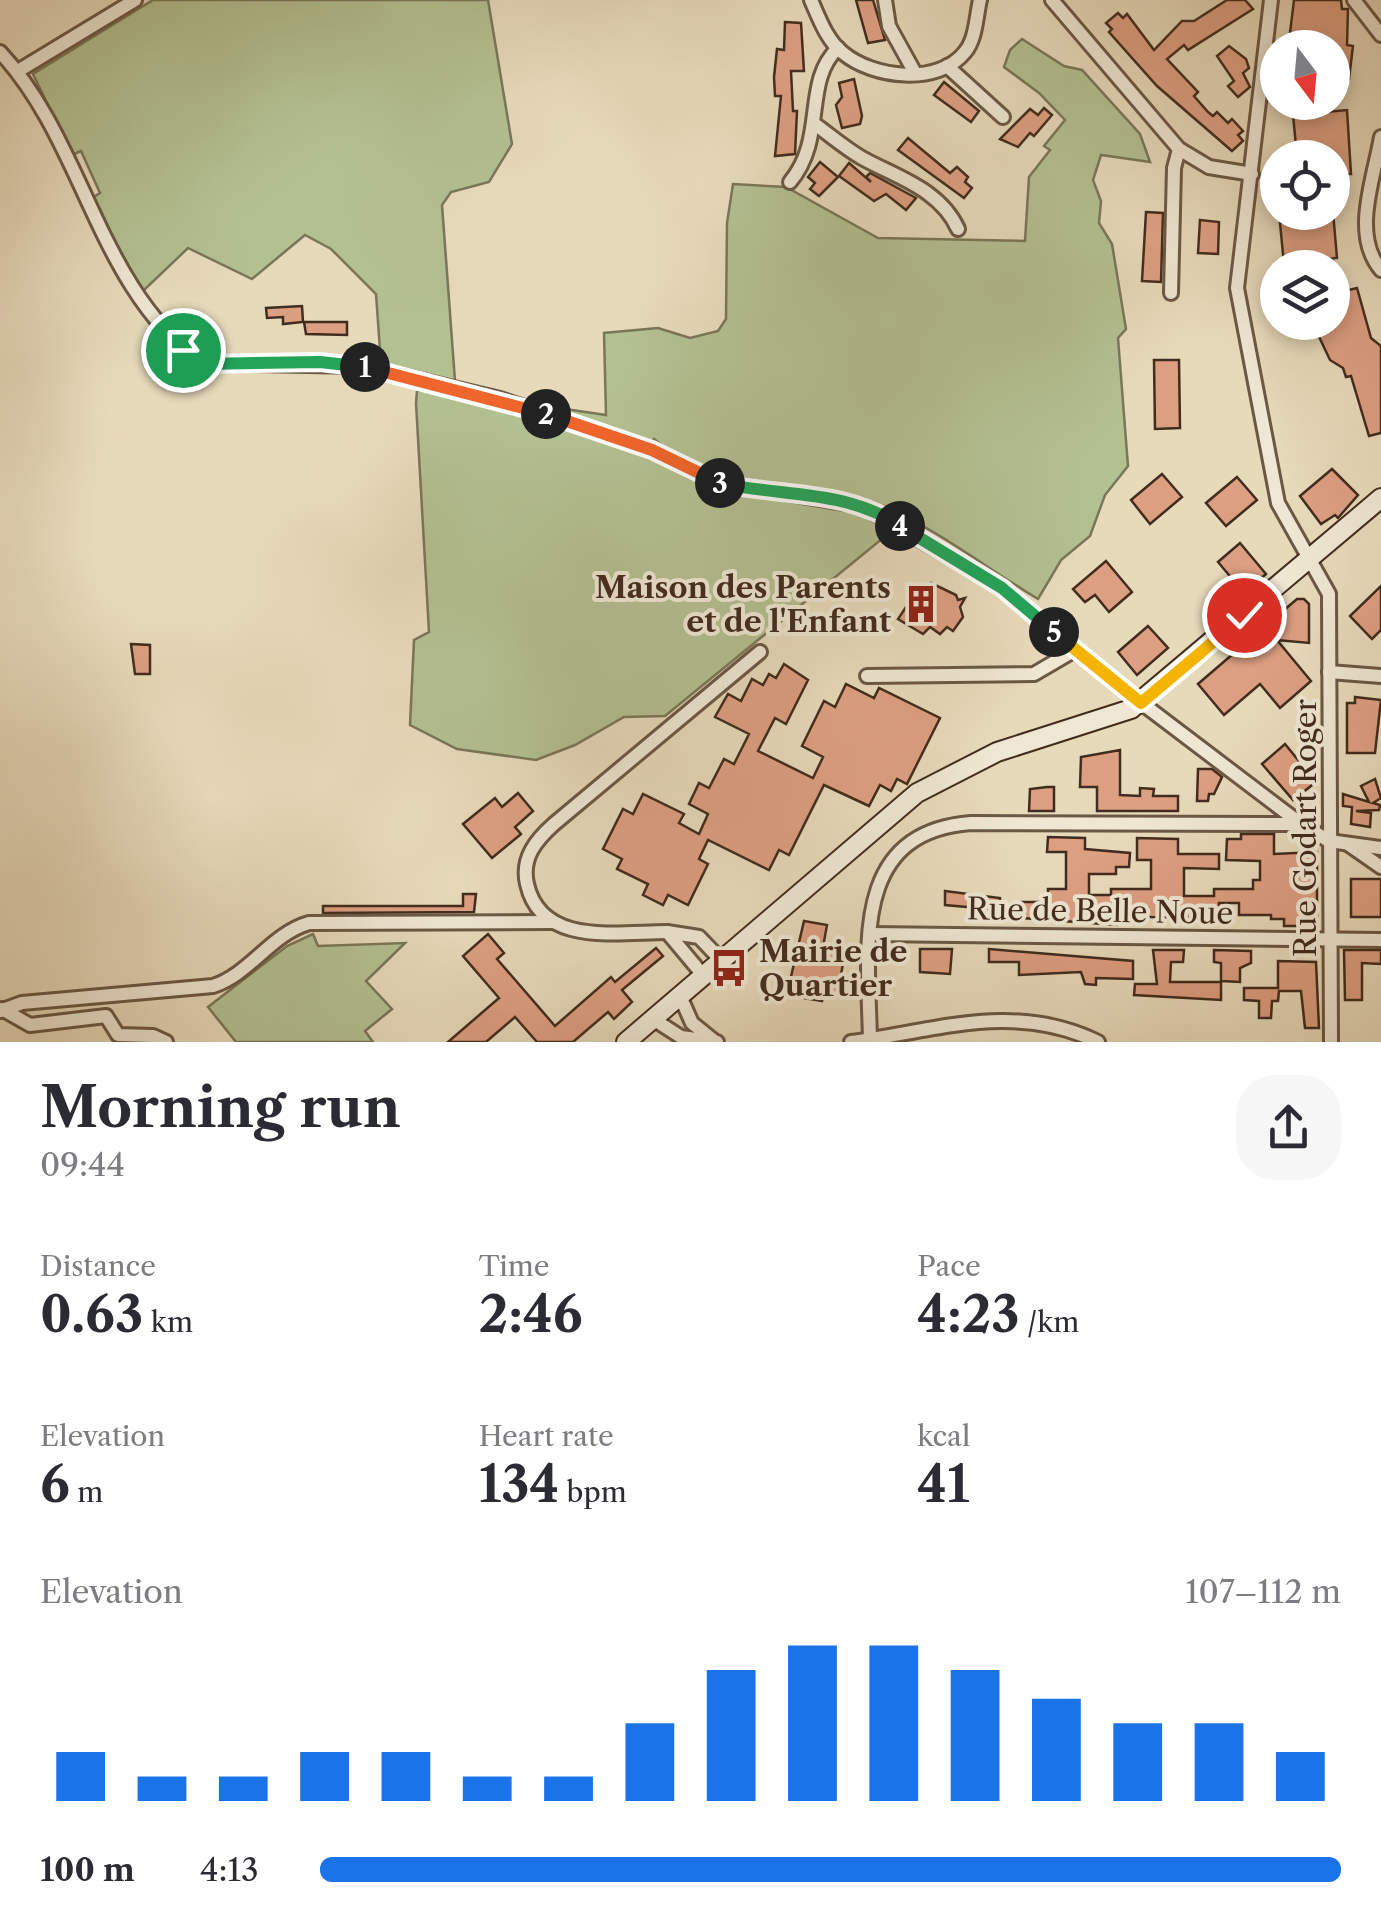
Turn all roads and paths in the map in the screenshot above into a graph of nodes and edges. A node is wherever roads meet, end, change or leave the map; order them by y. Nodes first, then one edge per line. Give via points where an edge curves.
1 (135, 0) edge
2 (811, 0) edge
3 (885, 0) edge
4 (980, 0) edge
5 (1052, 0) edge
6 (1271, 0) edge
7 (1354, 0) edge
8 (1381, 35) edge
9 (838, 48) junction
10 (0, 52) edge
11 (947, 66) junction
12 (18, 71) junction
13 (915, 74) junction
14 (1003, 117) dead end
15 (816, 125) junction
16 (1381, 138) edge
17 (1180, 149) junction
18 (1252, 174) junction
19 (790, 182) dead end
20 (958, 229) dead end
21 (1381, 270) edge
22 (1171, 293) dead end
23 (1381, 498) edge
24 (1308, 560) junction
25 (1075, 650) junction
26 (760, 652) dead end
27 (1330, 672) junction
28 (866, 676) dead end
29 (1381, 676) edge
30 (1141, 703) junction
31 (1302, 824) junction
32 (1329, 842) junction
33 (1348, 844) junction
34 (1381, 848) edge
35 (1381, 868) edge
36 (551, 922) junction
37 (666, 932) junction
38 (870, 934) junction
39 (1330, 938) junction
40 (1381, 940) edge
41 (722, 960) junction
42 (703, 976) junction
43 (680, 996) junction
44 (1, 1010) edge
45 (653, 1019) junction
46 (870, 1039) junction
47 (166, 1042) edge
48 (626, 1042) edge
49 (716, 1042) edge
50 (851, 1042) edge
51 (1098, 1042) edge
52 (1331, 1042) edge

1 - 12 street
2 - 9 street
3 - 13 street via 889,26
4 - 11 street via 968,48
5 - 17 street
6 - 18 street, Rue Godart Roger
7 - 8 street
9 - 13 street via 889,74
9 - 15 street via 820,72
10 - 12 street
11 - 13 street
11 - 14 street
12 - 25 street via 141,304 202,364 360,366 500,399 652,450 718,482 862,506 1002,588
15 - 19 street
15 - 20 street via 860,157 900,174
16 - 21 street via 1365,232
17 - 18 street via 1209,168
17 - 22 street
18 - 24 street, Rue Godart Roger via 1238,288 1278,503
23 - 24 street
24 - 27 street, Rue Godart Roger via 1329,594
24 - 30 street
25 - 28 street via 1034,674
25 - 30 street
26 - 36 street via 534,843 526,884
27 - 29 street
27 - 32 street, Rue Godart Roger
30 - 31 street
30 - 41 street via 997,752 917,793
31 - 32 street
31 - 38 street via 941,826 913,838 888,863
32 - 33 street
32 - 39 street, Rue Godart Roger
33 - 34 street
33 - 35 street
36 - 37 street via 575,930
36 - 44 street via 309,924 213,986
37 - 41 street via 698,937
37 - 42 street
38 - 39 street, Rue de Belle Noue
38 - 46 street
39 - 40 street, Rue de Belle Noue
39 - 52 street, Rue Godart Roger
41 - 42 street
42 - 43 street
43 - 45 street
43 - 49 street via 692,1023
44 - 47 street via 30,1024 106,1016 118,1035
45 - 48 street
45 - 49 street via 681,1036
46 - 50 street
46 - 51 street via 997,1020 1043,1024

